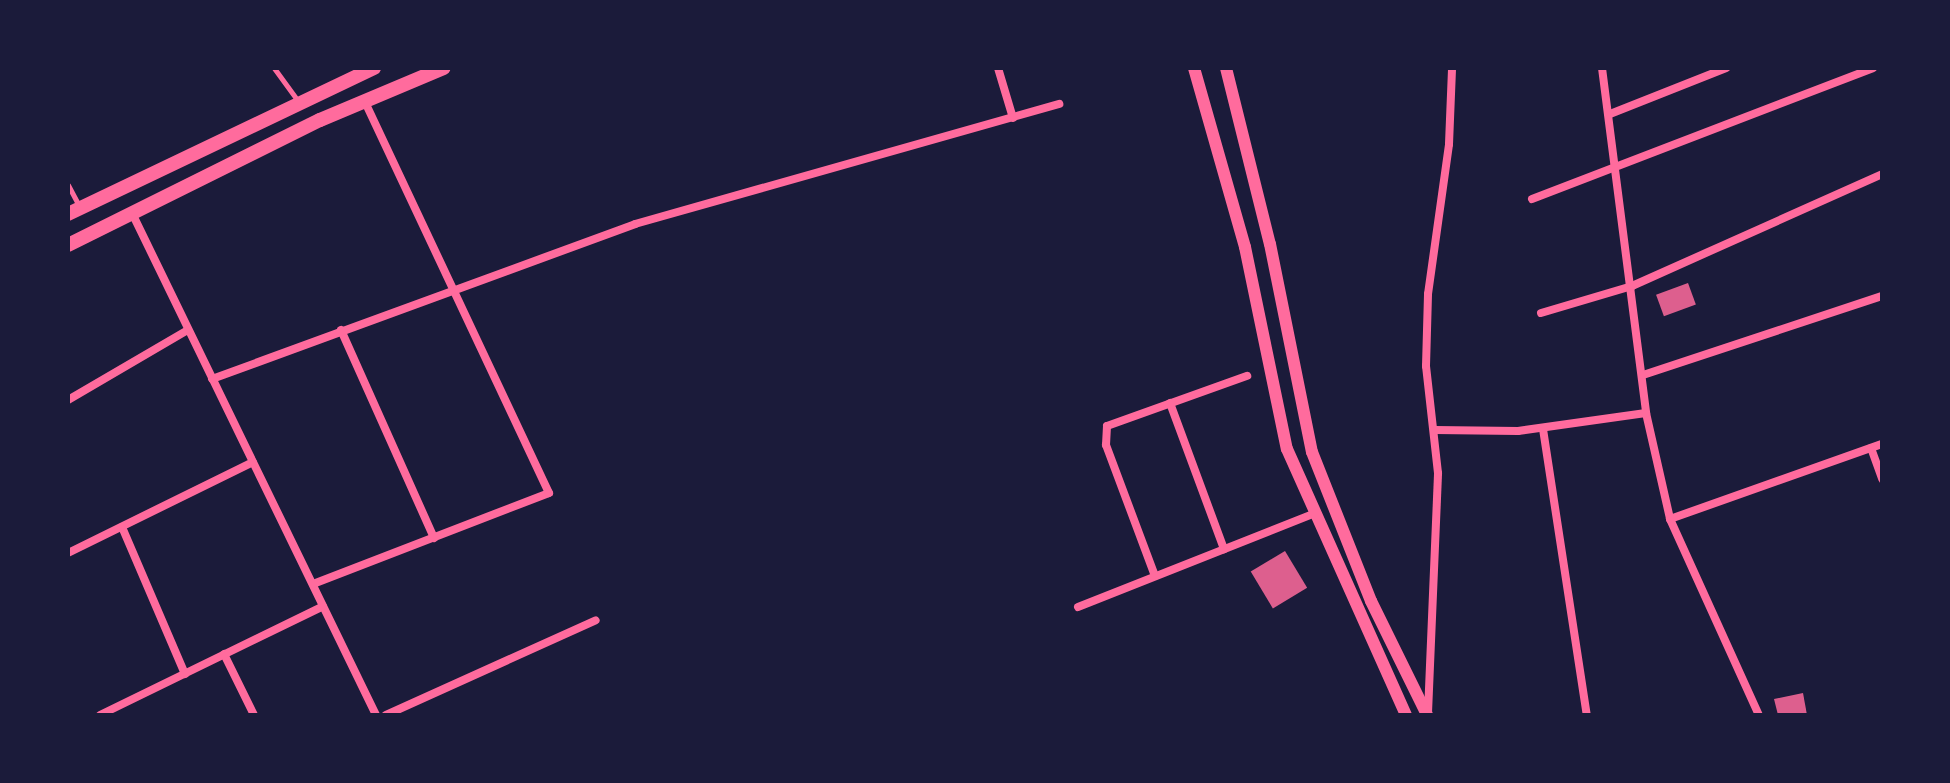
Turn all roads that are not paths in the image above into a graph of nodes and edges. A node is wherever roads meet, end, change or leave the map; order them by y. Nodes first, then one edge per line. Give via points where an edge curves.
1 (274, 68) edge
2 (374, 68) edge
3 (444, 68) edge
4 (998, 68) edge
5 (1194, 68) edge
6 (1226, 68) edge
7 (1452, 68) edge
8 (1602, 68) edge
9 (1726, 68) edge
10 (1873, 68) edge
11 (297, 101) junction
12 (365, 102) junction
13 (1059, 104) dead end
14 (1610, 114) junction
15 (1013, 118) junction
16 (1617, 171) junction
17 (1882, 174) edge
18 (68, 185) edge
19 (1532, 199) dead end
20 (74, 211) edge
21 (132, 213) junction
22 (68, 245) edge
23 (1632, 286) junction
24 (453, 288) junction
25 (1882, 296) edge
26 (1541, 313) dead end
27 (188, 330) junction
28 (341, 330) junction
29 (1643, 375) junction
30 (1247, 376) dead end
31 (212, 379) junction
32 (68, 400) edge
33 (1170, 403) junction
34 (1646, 413) junction
35 (1543, 429) junction
36 (1435, 430) junction
37 (1882, 444) edge
38 (1871, 448) junction
39 (253, 462) junction
40 (1882, 479) edge
41 (1313, 514) junction
42 (1670, 519) junction
43 (122, 527) junction
44 (434, 538) junction
45 (1224, 549) junction
46 (68, 553) edge
47 (1155, 576) junction
48 (313, 584) junction
49 (323, 606) junction
50 (1078, 607) dead end
51 (596, 620) dead end
52 (224, 654) junction
53 (185, 674) junction
54 (100, 715) edge
55 (254, 715) edge
56 (376, 715) edge
57 (386, 715) edge
58 (1406, 715) edge
59 (1428, 715) edge
60 (1587, 715) edge
61 (1759, 715) edge

1 - 11 lane
2 - 11 main road
3 - 12 main road
4 - 15 street
5 - 41 street via 1245,247 1287,449
6 - 59 street via 1270,244 1312,452 1371,601
7 - 36 street via 1449,144 1428,294 1426,366
8 - 14 street
9 - 14 street
10 - 16 street
11 - 20 main road
12 - 21 main road
12 - 24 street
13 - 15 street
14 - 16 street
15 - 24 street via 635,224
16 - 19 street
16 - 23 street
17 - 23 street
18 - 20 lane
21 - 22 main road
21 - 27 street
23 - 26 street
23 - 29 street
24 - 28 street
24 - 44 street via 549,493
25 - 29 street
27 - 31 street
27 - 32 street
28 - 31 street
28 - 44 street
29 - 34 street
30 - 33 street
31 - 39 street
33 - 45 street
33 - 47 street via 1114,422 1104,434
34 - 35 street
34 - 42 street
35 - 36 street
35 - 60 street
36 - 59 street
37 - 38 street
38 - 40 street
38 - 42 street
39 - 43 street
39 - 48 street
41 - 45 street
41 - 58 street
42 - 61 street
43 - 46 street
43 - 53 street
44 - 48 street
45 - 47 street
47 - 50 street
48 - 49 street
49 - 52 street
49 - 56 street
51 - 57 street
52 - 53 street
52 - 55 street
53 - 54 street

